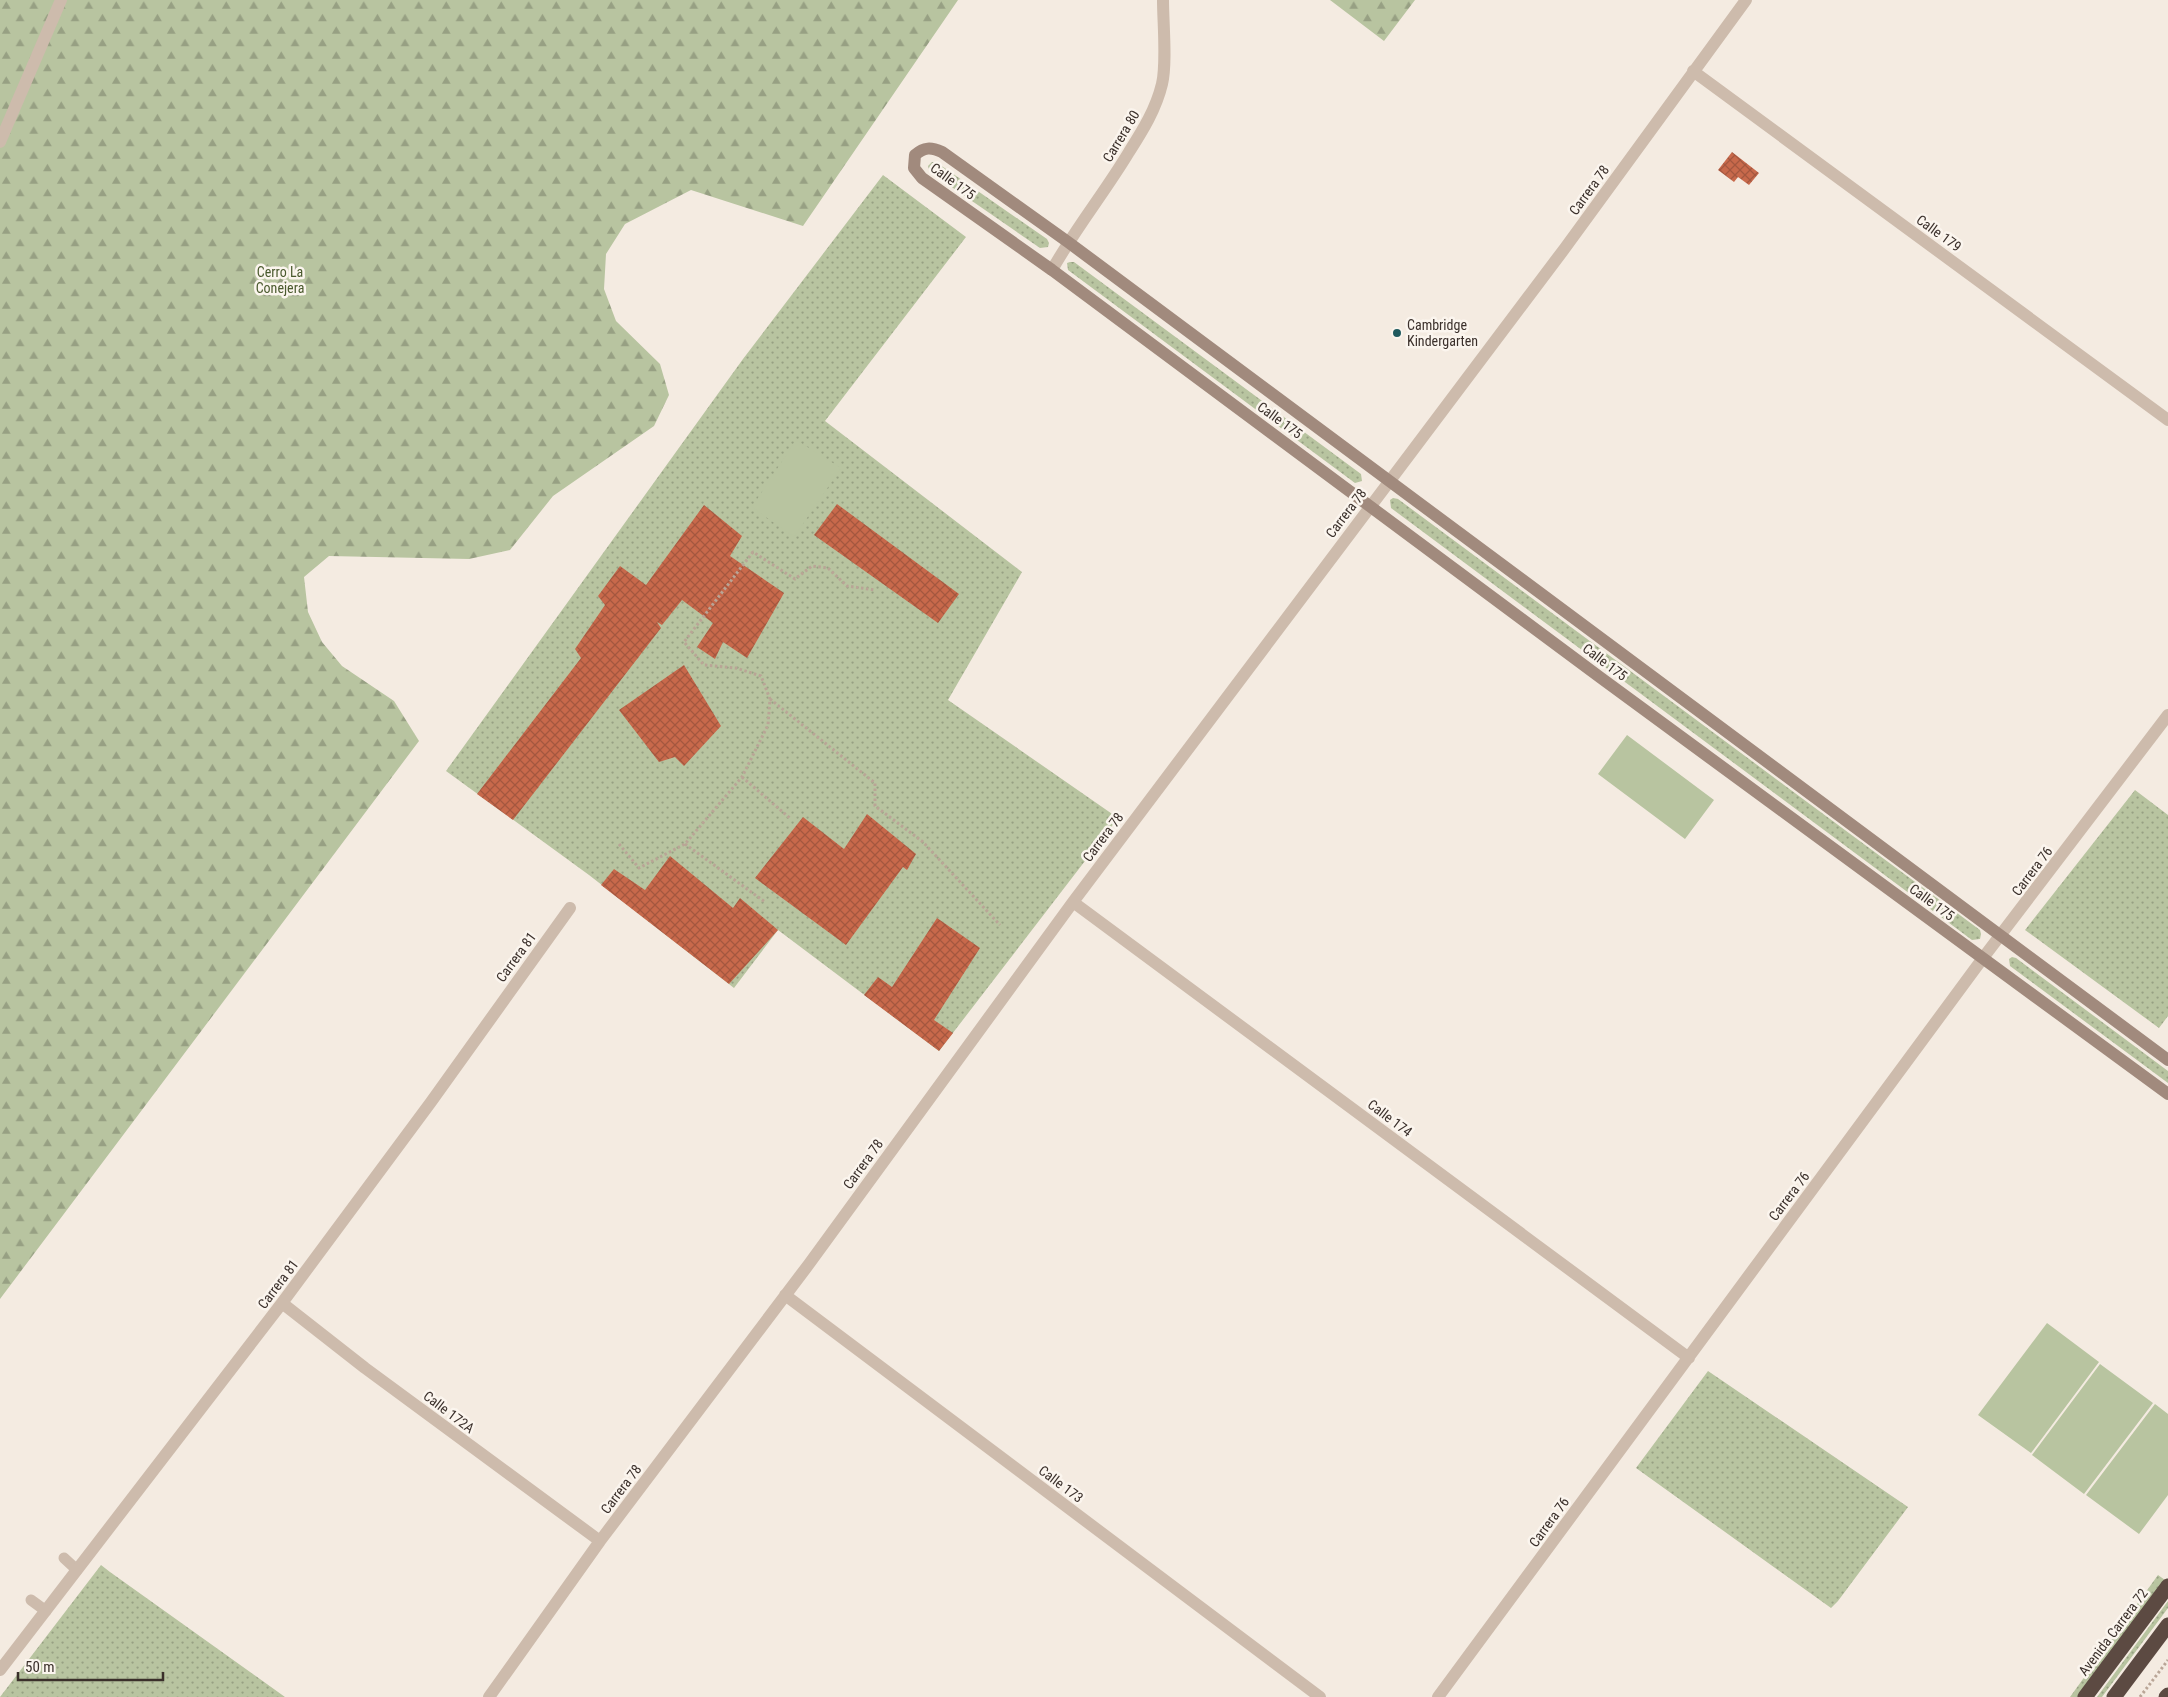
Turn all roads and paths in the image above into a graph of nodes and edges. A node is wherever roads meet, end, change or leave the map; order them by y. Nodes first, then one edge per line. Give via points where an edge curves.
1 (61, 0) edge
2 (1164, 0) edge
3 (1746, 0) edge
4 (1693, 71) junction
5 (0, 142) edge
6 (1068, 242) junction
7 (1052, 270) junction
8 (2168, 420) edge
9 (1389, 480) junction
10 (1370, 505) junction
11 (876, 590) dead end
12 (770, 699) junction
13 (2168, 715) edge
14 (742, 777) junction
15 (791, 819) dead end
16 (619, 844) dead end
17 (685, 844) junction
18 (765, 902) dead end
19 (1073, 902) junction
20 (570, 908) dead end
21 (1000, 925) dead end
22 (2002, 936) junction
23 (1983, 958) junction
24 (2168, 1060) edge
25 (2168, 1094) edge
26 (784, 1296) junction
27 (282, 1303) junction
28 (1689, 1358) junction
29 (600, 1542) junction
30 (64, 1558) dead end
31 (77, 1570) junction
32 (2168, 1586) edge
33 (31, 1600) dead end
34 (46, 1611) junction
35 (2168, 1625) edge
36 (2168, 1660) edge
37 (0, 1670) edge
38 (490, 1697) edge
39 (1320, 1697) edge
40 (1438, 1697) edge
41 (2084, 1697) edge
42 (2114, 1697) edge
43 (2140, 1697) edge

1 - 5 street
2 - 6 street, Carrera 80 via 1163,82 1156,104 1114,177
3 - 4 street, Carrera 78
4 - 8 street, Calle 179
4 - 9 street, Carrera 78 via 1565,248
6 - 7 street, Carrera 80
6 - 7 street, Calle 175 via 942,152 928,147 915,155 914,168 922,178
6 - 9 street, Calle 175
7 - 10 street, Calle 175
9 - 10 street, Carrera 78
9 - 22 street, Calle 175
10 - 19 street, Carrera 78
10 - 23 street, Calle 175
11 - 12 path via 847,586 828,568 812,566 795,580 753,552 684,642 704,665 736,668 761,676
12 - 14 path via 768,725
12 - 21 path via 875,783 876,806 923,842
13 - 22 street, Carrera 76
14 - 15 path
14 - 17 path
16 - 17 path via 639,868
17 - 18 path
19 - 26 street, Carrera 78
19 - 28 street, Calle 174
20 - 27 street, Carrera 81
22 - 23 street, Carrera 76
22 - 24 street, Calle 175
23 - 25 street, Calle 175
23 - 28 street, Carrera 76
26 - 29 street, Carrera 78
26 - 39 street, Calle 173
27 - 29 street, Calle 172A via 364,1368
27 - 31 street, Carrera 81
28 - 40 street, Carrera 76
29 - 38 street, Carrera 78
30 - 31 lane
31 - 34 street, Carrera 81
32 - 41 highway, Avenida Carrera 72
33 - 34 lane
34 - 37 street, Carrera 81
35 - 42 highway
36 - 43 path

